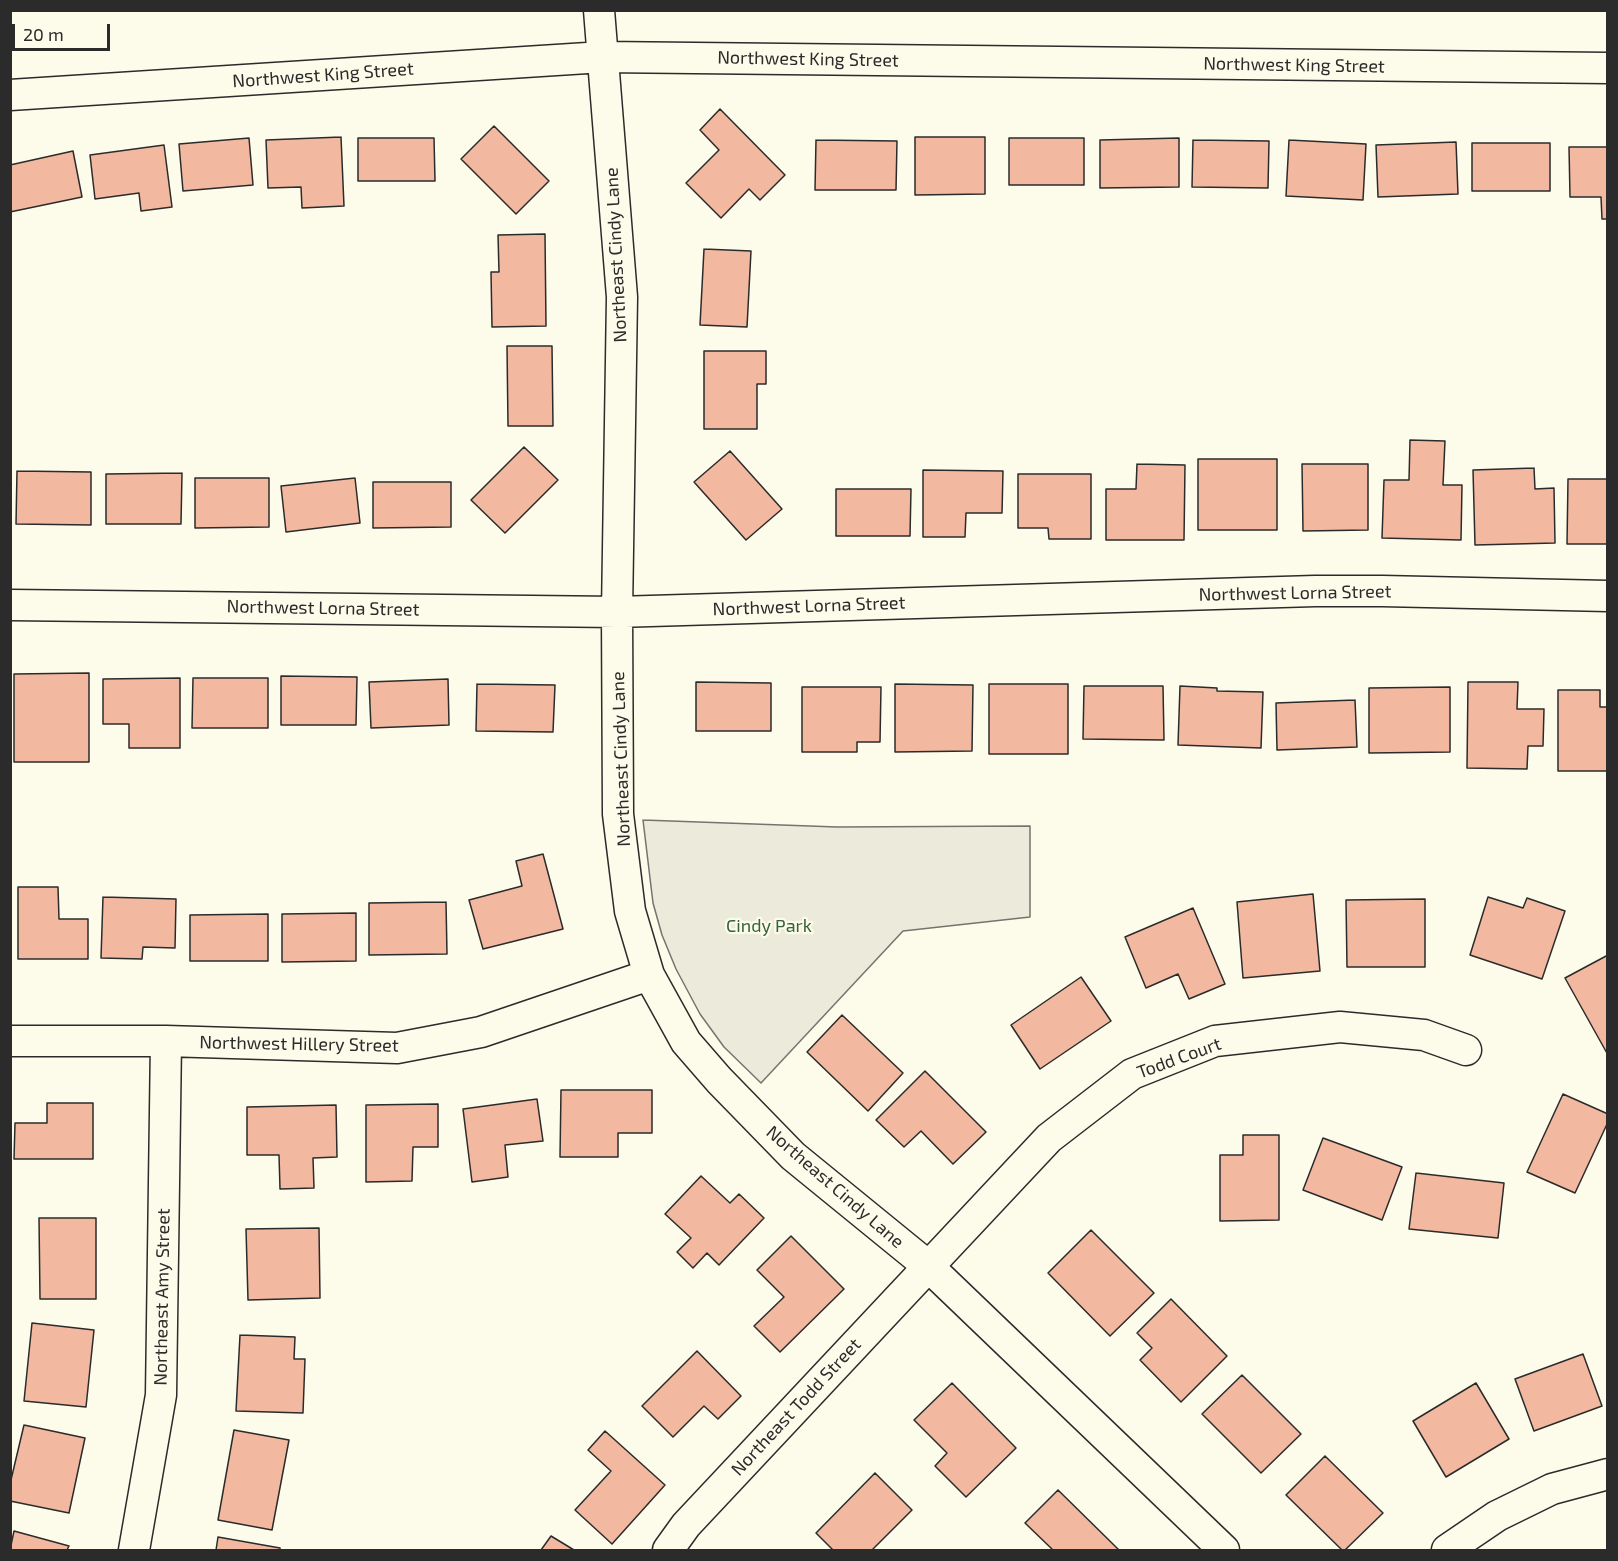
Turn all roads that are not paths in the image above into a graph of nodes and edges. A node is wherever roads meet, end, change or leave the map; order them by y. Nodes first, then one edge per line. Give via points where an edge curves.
1 (599, 10) edge
2 (603, 57) junction
3 (1608, 68) edge
4 (10, 94) edge
5 (1608, 596) edge
6 (10, 605) edge
7 (617, 612) junction
8 (649, 975) junction
9 (10, 1041) edge
10 (166, 1041) junction
11 (1466, 1050) dead end
12 (928, 1266) junction
13 (1608, 1474) edge
14 (134, 1551) edge
15 (668, 1551) edge
16 (1224, 1551) edge
17 (1447, 1551) edge

1 - 2 street, Northeast Cindy Lane
2 - 3 street, Northwest King Street
2 - 4 street, Northwest King Street
2 - 7 street, Northeast Cindy Lane via 622,297
5 - 7 street, Northwest Lorna Street via 1316,591
6 - 7 street, Northwest Lorna Street
7 - 8 street, Northeast Cindy Lane via 618,814 630,911
8 - 10 street, Northwest Hillery Street via 482,1032 397,1048
8 - 12 street, Northeast Cindy Lane via 686,1042 765,1128 793,1156
9 - 10 street, Northwest Hillery Street
10 - 14 street, Northeast Amy Street via 161,1395
11 - 12 street, Todd Court via 1424,1035 1340,1027 1215,1041 1132,1074 1049,1138
12 - 15 street, Northeast Todd Street via 686,1525
12 - 16 street, Northeast Cindy Lane
13 - 17 street via 1551,1489 1497,1516

